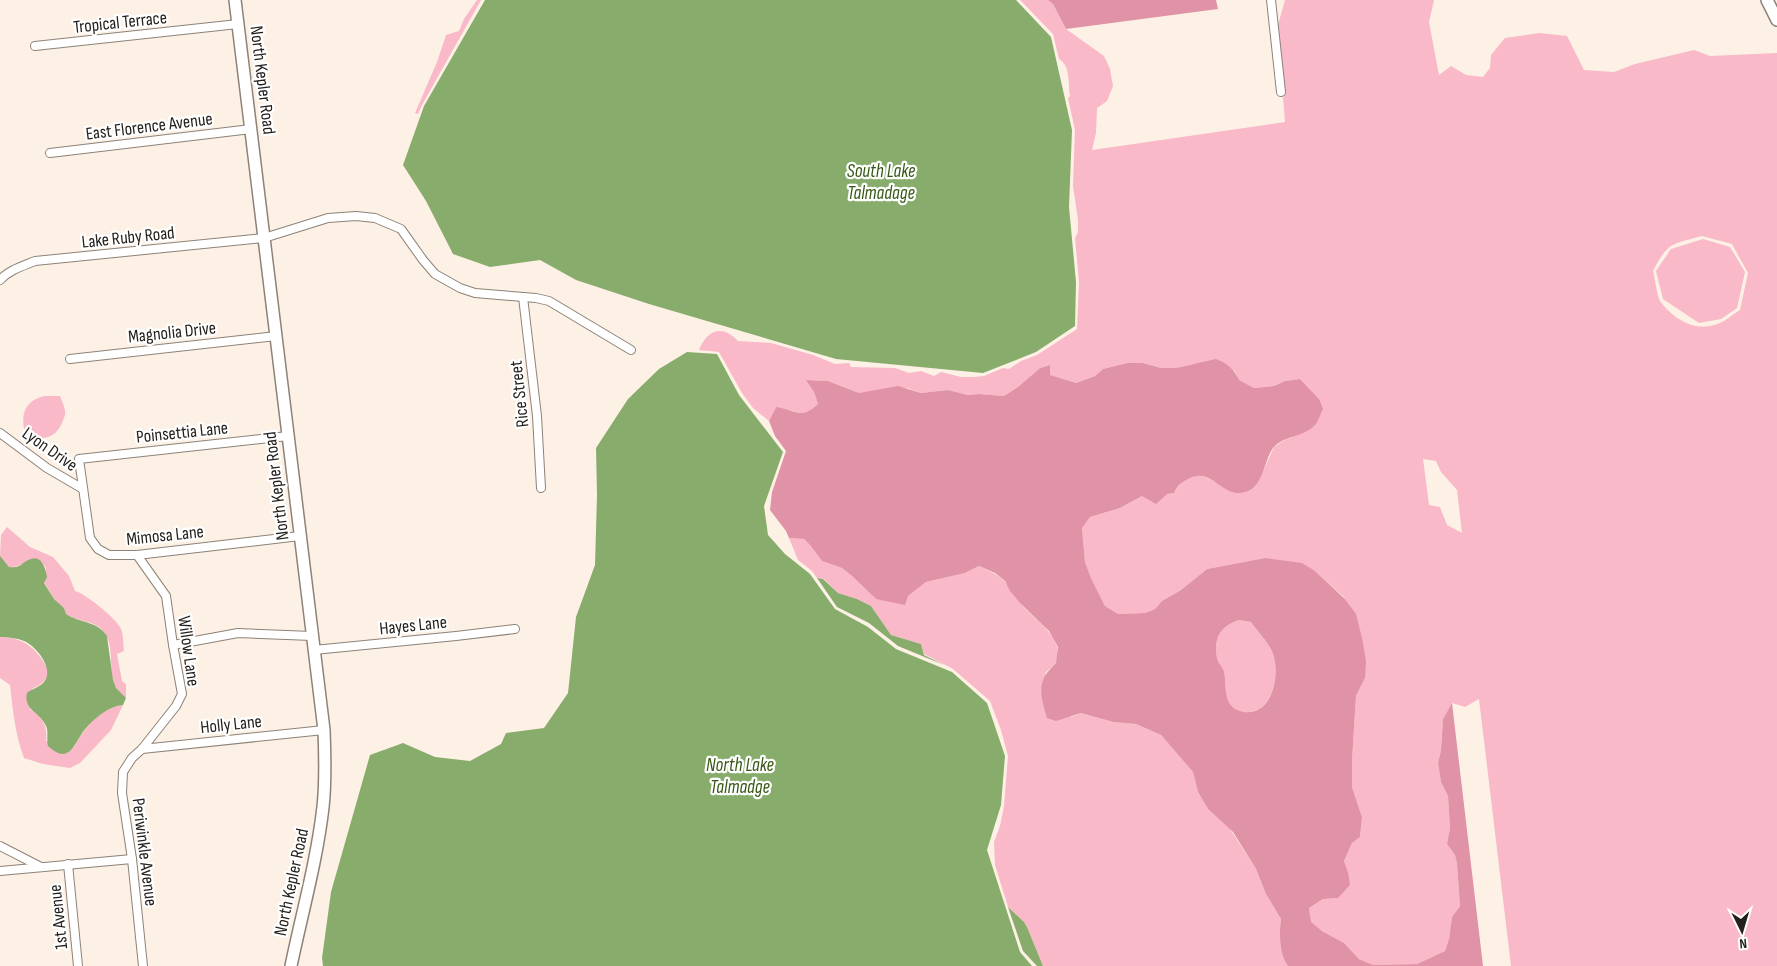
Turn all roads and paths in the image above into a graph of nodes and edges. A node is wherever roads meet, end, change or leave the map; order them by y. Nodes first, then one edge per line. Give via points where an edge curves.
1 (235, 0) edge
2 (1271, 0) edge
3 (1767, 0) edge
4 (1777, 20) edge
5 (238, 24) junction
6 (35, 46) dead end
7 (1281, 92) dead end
8 (251, 129) junction
9 (50, 153) dead end
10 (264, 238) junction
11 (0, 280) edge
12 (524, 297) junction
13 (276, 336) junction
14 (631, 350) dead end
15 (70, 359) dead end
16 (0, 433) edge
17 (288, 436) junction
18 (80, 459) joint
19 (541, 488) dead end
20 (83, 490) junction
21 (300, 536) junction
22 (137, 555) junction
23 (515, 629) dead end
24 (312, 636) junction
25 (173, 646) junction
26 (314, 650) junction
27 (324, 730) junction
28 (142, 749) junction
29 (0, 846) edge
30 (132, 859) junction
31 (68, 864) junction
32 (42, 867) junction
33 (0, 871) edge
34 (78, 966) edge
35 (143, 966) edge
36 (291, 966) edge

1 - 5 main road, North Kepler Road
2 - 7 street
3 - 4 main road
5 - 6 street, Tropical Terrace
5 - 8 main road, North Kepler Road
8 - 9 street, East Florence Avenue
8 - 10 main road, North Kepler Road
10 - 11 street, Lake Ruby Road via 36,261
10 - 12 street, Lake Ruby Road via 328,218 375,218 401,229 435,274 451,284 475,293
10 - 13 main road, North Kepler Road
12 - 14 street, Lake Ruby Road via 549,301
12 - 19 street, Rice Street
13 - 15 street, Magnolia Drive
13 - 17 main road, North Kepler Road
16 - 20 street, Lyon Drive via 46,468
17 - 18 street, Poinsettia Lane
17 - 21 main road, North Kepler Road
18 - 20 street, Mimosa Lane
20 - 22 street, Mimosa Lane via 90,538 98,549 109,555
21 - 22 street, Mimosa Lane
21 - 24 main road, North Kepler Road
22 - 25 street, Willow Lane via 166,596
23 - 26 street, Hayes Lane
24 - 25 street via 238,633
24 - 26 main road, North Kepler Road
25 - 28 street, Willow Lane via 182,694
26 - 27 main road, North Kepler Road
27 - 28 street, Holly Lane
27 - 36 main road, North Kepler Road via 323,806
28 - 30 street, Periwinkle Avenue via 123,772
29 - 32 street
30 - 31 street
30 - 35 street, Periwinkle Avenue
31 - 32 street
31 - 34 street, 1st Avenue
32 - 33 street

